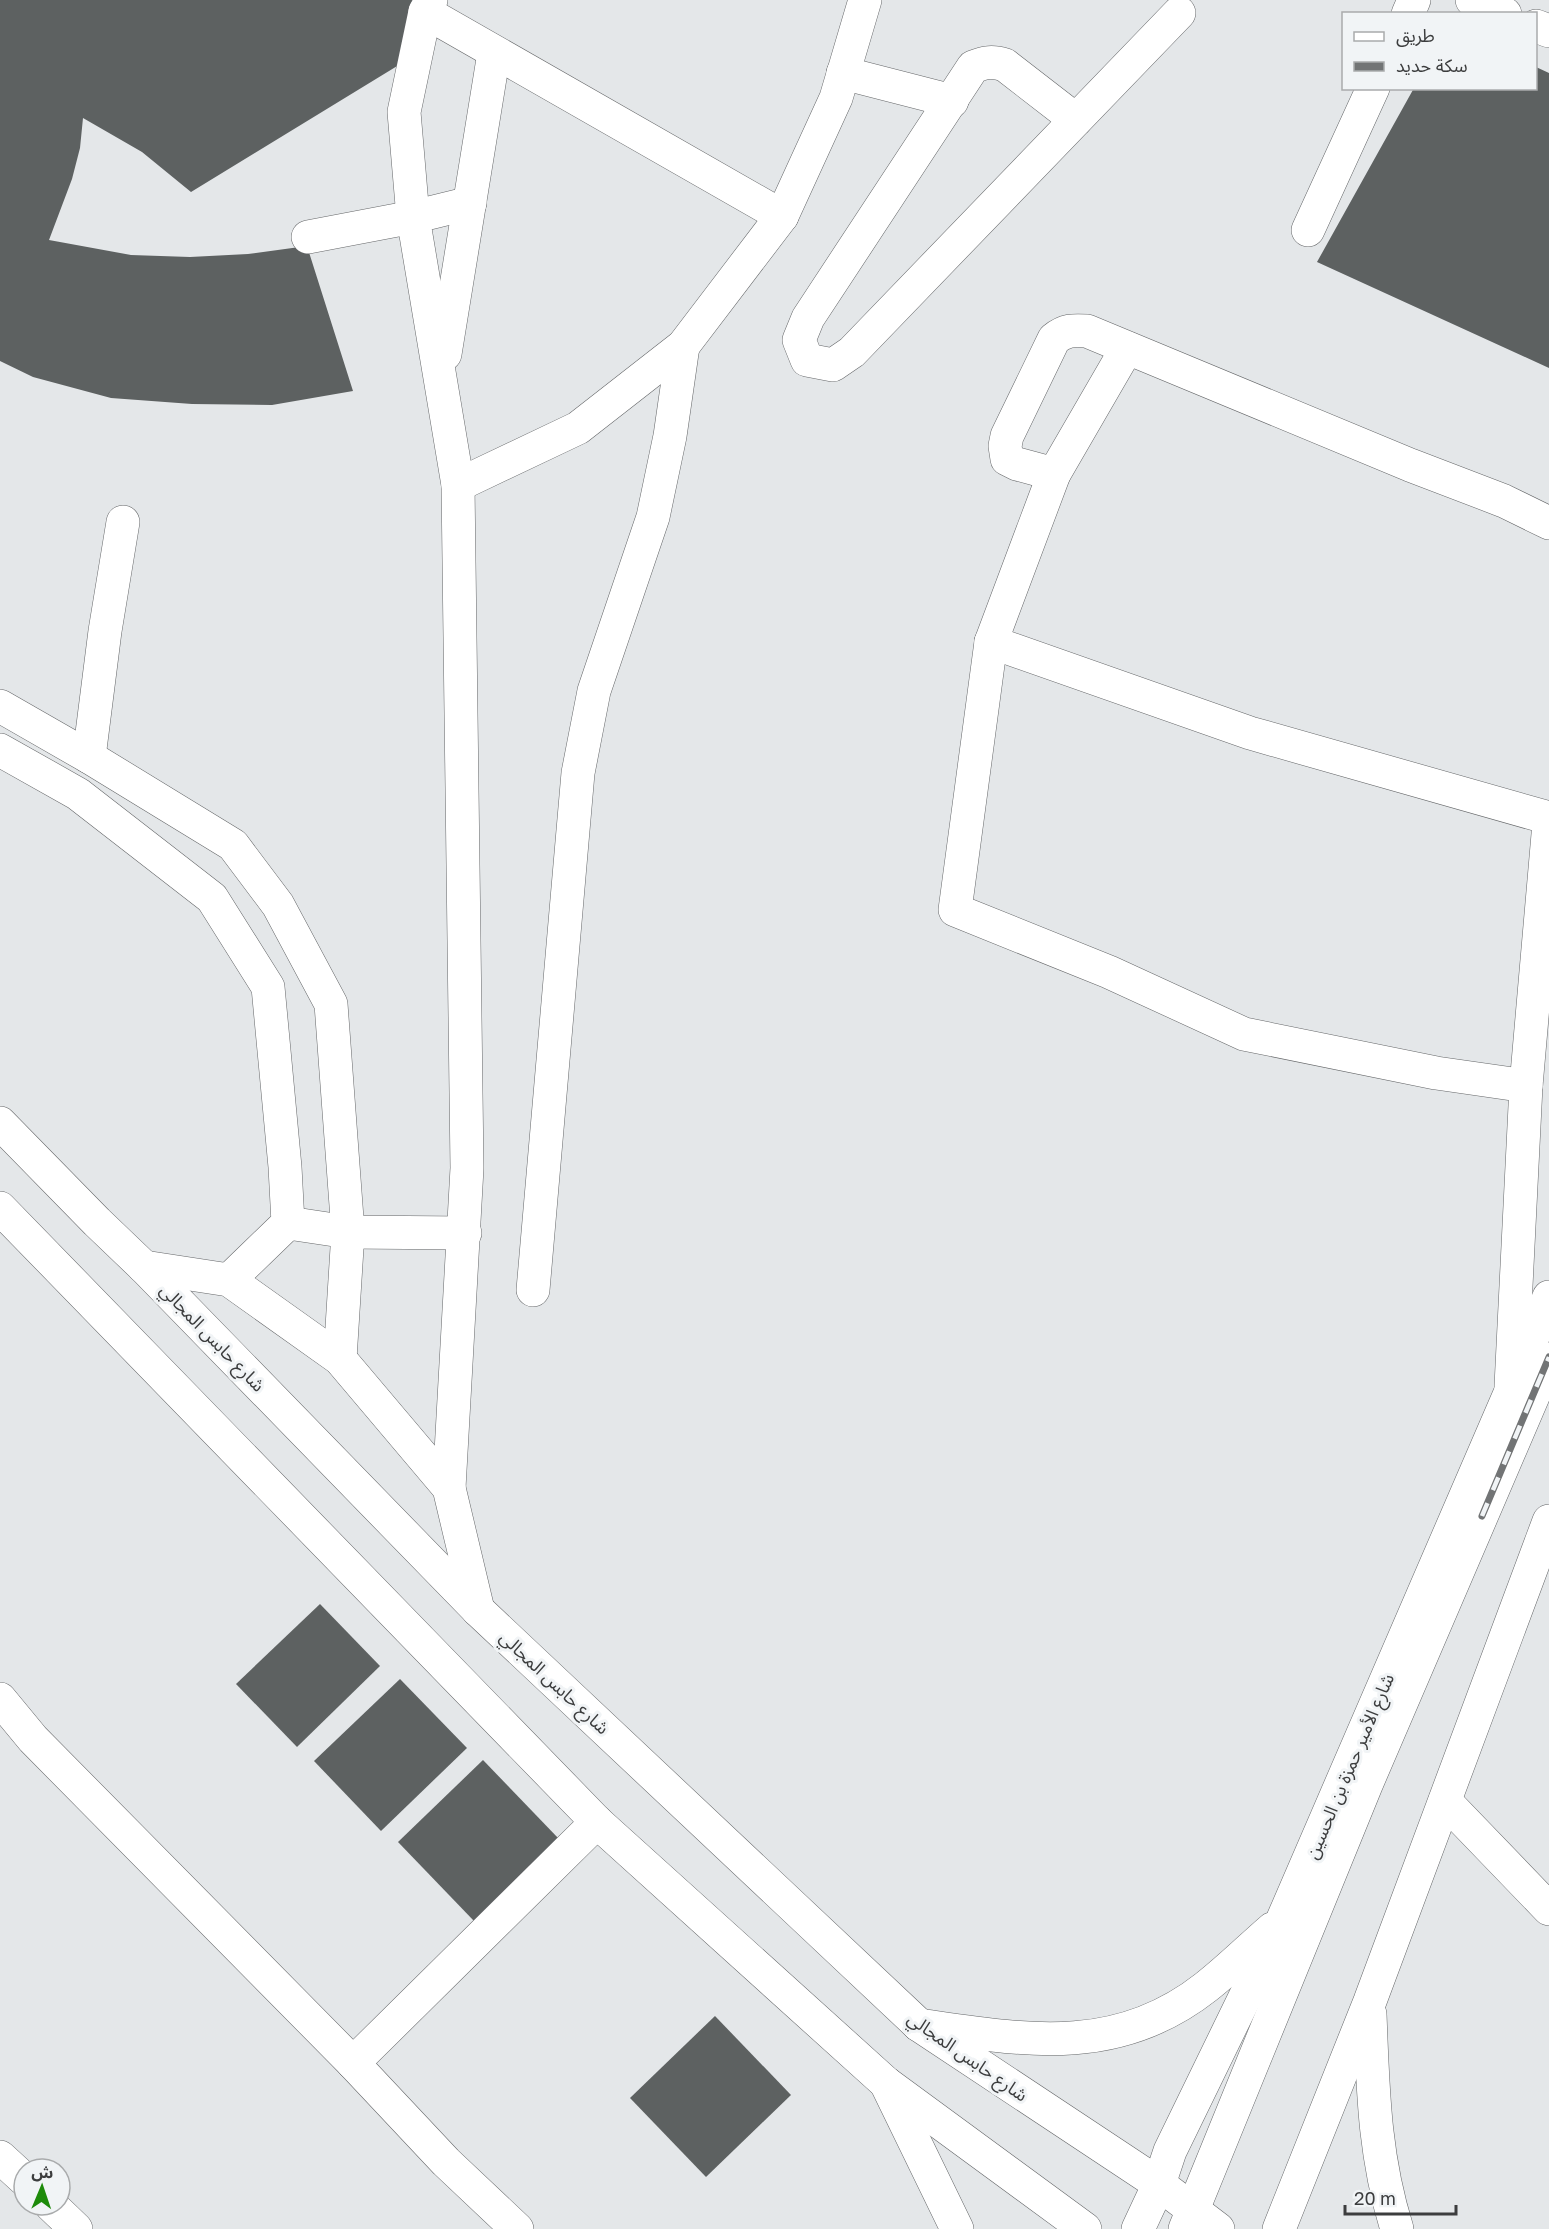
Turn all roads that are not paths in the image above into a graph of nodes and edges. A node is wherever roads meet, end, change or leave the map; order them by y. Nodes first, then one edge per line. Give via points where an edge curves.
1 (865, 0) edge
2 (1472, 0) edge
3 (428, 6) edge
4 (1500, 12) edge
5 (1179, 13) dead end
6 (494, 53) junction
7 (843, 73) junction
8 (1372, 90) edge
9 (952, 101) junction
10 (1076, 120) junction
11 (470, 203) junction
12 (782, 216) junction
13 (413, 217) junction
14 (1308, 230) dead end
15 (308, 237) dead end
16 (683, 346) junction
17 (1127, 348) junction
18 (441, 382) junction
19 (1054, 474) junction
20 (458, 485) junction
21 (123, 522) dead end
22 (1549, 523) edge
23 (991, 642) junction
24 (0, 706) edge
25 (0, 750) edge
26 (89, 757) junction
27 (1549, 818) edge
28 (1549, 823) edge
29 (1526, 1086) junction
30 (0, 1123) edge
31 (0, 1208) edge
32 (288, 1223) junction
33 (348, 1232) junction
34 (465, 1233) junction
35 (144, 1267) junction
36 (229, 1280) junction
37 (533, 1290) dead end
38 (1549, 1297) edge
39 (340, 1359) junction
40 (1549, 1359) edge
41 (1511, 1391) junction
42 (1549, 1406) edge
43 (449, 1488) junction
44 (1549, 1521) edge
45 (478, 1610) junction
46 (0, 1699) edge
47 (1445, 1802) junction
48 (597, 1822) junction
49 (1549, 1909) edge
50 (1282, 1921) junction
51 (1370, 2001) junction
52 (920, 2025) junction
53 (353, 2063) junction
54 (886, 2082) junction
55 (0, 2157) edge
56 (12, 2168) edge
57 (1159, 2184) junction
58 (64, 2217) edge
59 (1201, 2224) edge
60 (76, 2229) edge
61 (517, 2229) edge
62 (957, 2229) edge
63 (1085, 2229) edge
64 (1138, 2229) edge
65 (1279, 2229) edge
66 (1396, 2229) edge

1 - 7 street
2 - 4 street
3 - 6 street
3 - 13 street via 404,112
5 - 10 street
6 - 11 street
6 - 12 street
7 - 9 street
7 - 12 street via 836,98
8 - 14 street
9 - 10 street via 973,67 994,62 1005,65
9 - 10 street via 808,318 799,340 807,360 833,365 852,352
11 - 13 street
11 - 18 street
12 - 16 street
13 - 15 street
13 - 18 street
16 - 20 street via 578,428
16 - 37 street via 670,436 652,517 594,691 578,773
17 - 19 street
17 - 19 street via 1087,331 1071,330 1062,332 1048,347 1005,446 1007,459
17 - 22 street via 1504,501
18 - 20 street
19 - 23 street
20 - 34 street
21 - 26 street
23 - 27 street via 1250,733
23 - 29 street via 955,910 1109,972 1244,1034 1436,1073
24 - 26 street
25 - 32 street via 78,794 212,898 268,987
26 - 33 street via 232,844 278,905 331,1004
28 - 29 street
29 - 41 street
30 - 35 street, شارع حابس المجالي
31 - 48 street
32 - 33 street
32 - 36 street
33 - 34 street
33 - 39 street
34 - 43 street
35 - 36 street
35 - 45 street, شارع حابس المجالي
36 - 39 street
38 - 41 street, شارع الأمير حمزة بن الحسين
39 - 43 street
40 - 59 street via 1366,1785
41 - 50 street, شارع الأمير حمزة بن الحسين
42 - 59 street
43 - 45 street
44 - 47 street
45 - 52 street, شارع حابس المجالي
46 - 53 street via 33,1739
47 - 49 street
47 - 51 street
48 - 53 street
48 - 54 street
50 - 52 street via 1205,1987 1173,2008 1105,2034 1037,2040
50 - 57 street, شارع الأمير حمزة بن الحسين via 1170,2151
51 - 65 street
51 - 66 street via 1375,2129
52 - 57 street, شارع حابس المجالي
53 - 61 street via 446,2162
54 - 62 street
54 - 63 street
55 - 56 street
57 - 59 street, شارع حابس المجالي
57 - 64 street, شارع الأمير حمزة بن الحسين
58 - 60 street

